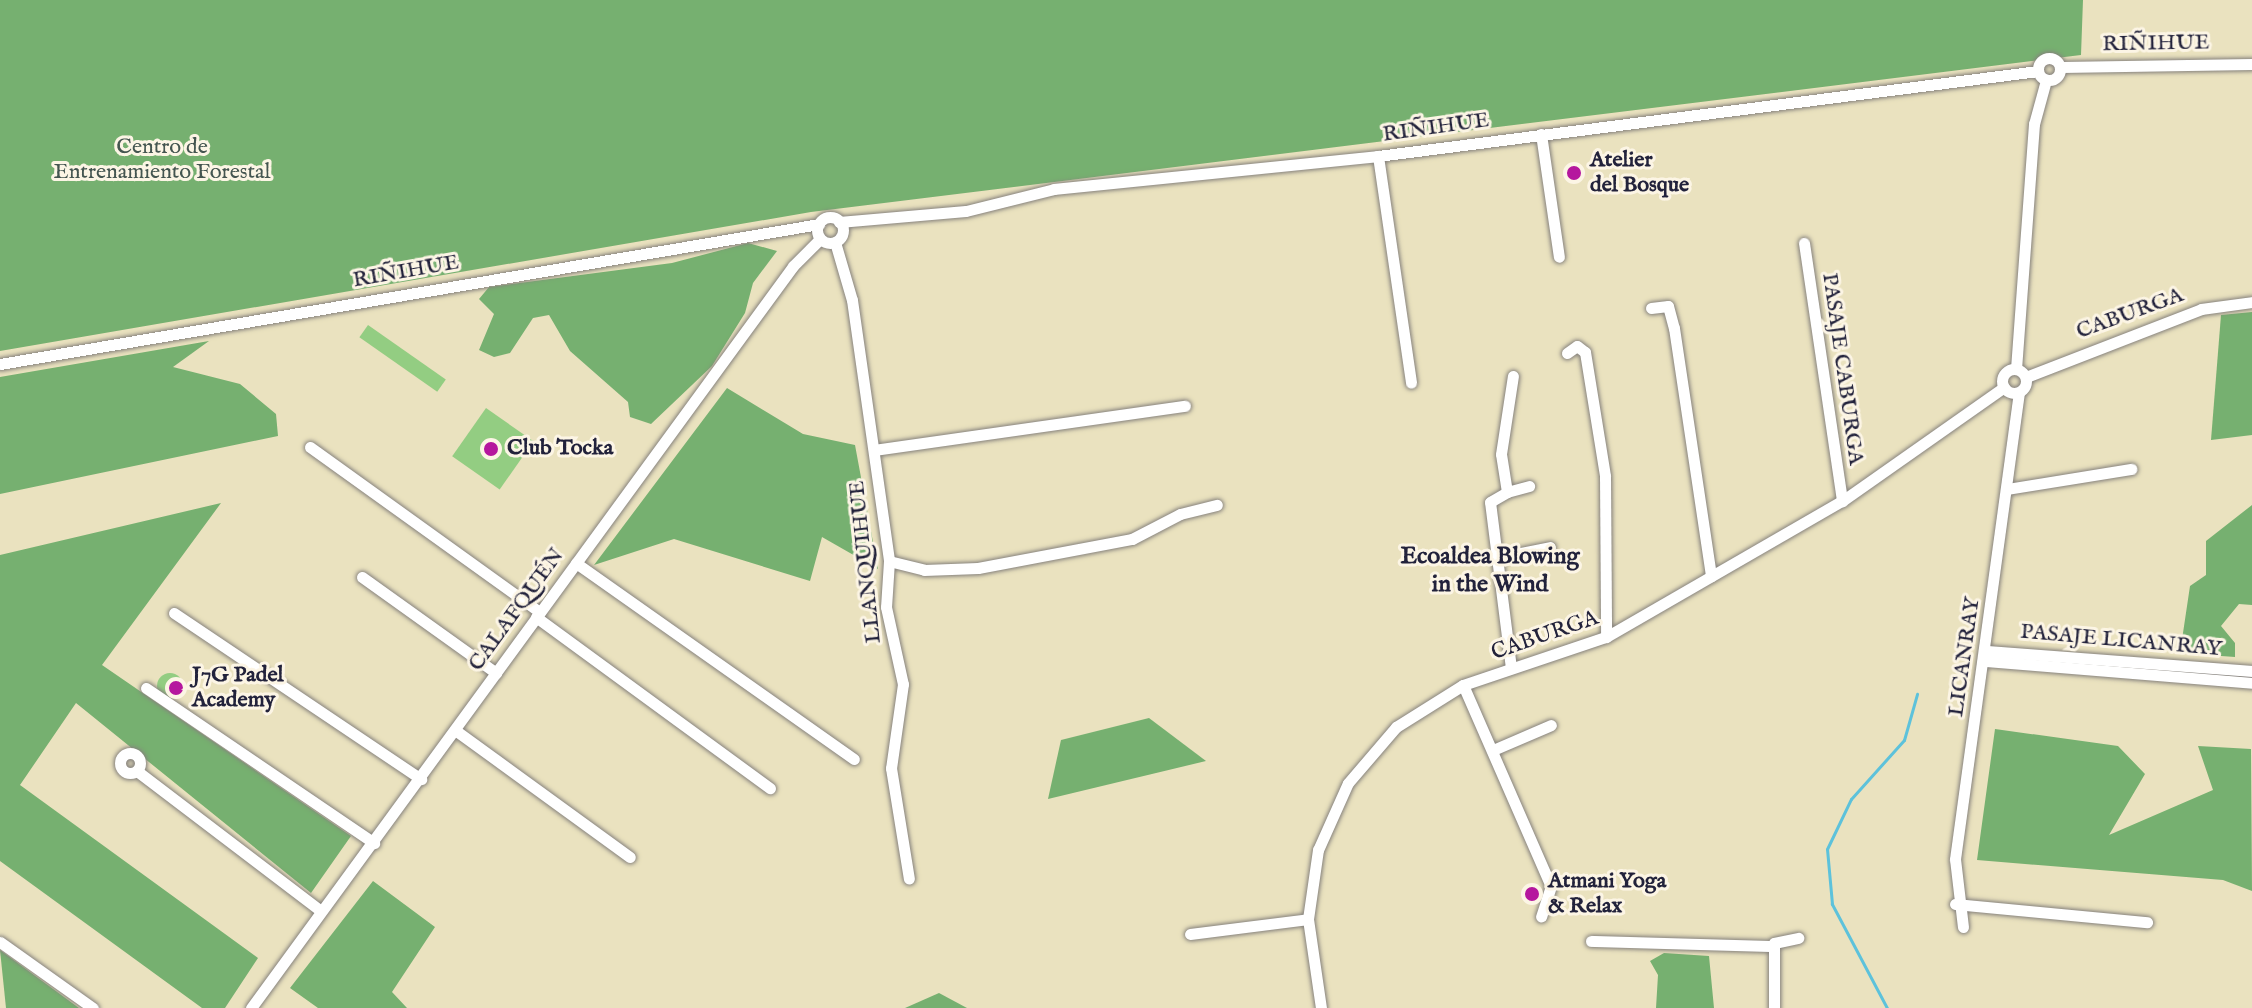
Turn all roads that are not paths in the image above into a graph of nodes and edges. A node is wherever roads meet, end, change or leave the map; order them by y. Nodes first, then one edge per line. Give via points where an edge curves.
1 (2252, 64) edge
2 (2061, 67) junction
3 (2042, 75) junction
4 (1541, 134) junction
5 (1378, 156) junction
6 (839, 222) junction
7 (819, 224) junction
8 (820, 239) junction
9 (835, 242) junction
10 (1804, 243) dead end
11 (1559, 257) dead end
12 (2252, 302) edge
13 (1651, 308) dead end
14 (1567, 353) dead end
15 (0, 364) edge
16 (2021, 373) junction
17 (1513, 376) dead end
18 (1411, 383) dead end
19 (2004, 387) junction
20 (2019, 392) junction
21 (1185, 406) dead end
22 (310, 447) dead end
23 (874, 450) junction
24 (2131, 469) dead end
25 (1529, 486) dead end
26 (2007, 489) junction
27 (1507, 492) junction
28 (1842, 501) junction
29 (1217, 505) dead end
30 (1550, 547) dead end
31 (1496, 558) junction
32 (889, 561) junction
33 (576, 563) junction
34 (1711, 576) junction
35 (362, 577) dead end
36 (174, 613) dead end
37 (538, 615) junction
38 (1606, 637) junction
39 (1986, 656) junction
40 (1511, 668) junction
41 (2252, 671) edge
42 (496, 673) junction
43 (2252, 683) edge
44 (1463, 685) junction
45 (146, 688) dead end
46 (1551, 725) dead end
47 (455, 730) junction
48 (1493, 750) junction
49 (854, 759) dead end
50 (137, 771) dead end
51 (421, 779) junction
52 (770, 788) dead end
53 (374, 843) junction
54 (630, 857) dead end
55 (909, 879) dead end
56 (1955, 904) junction
57 (321, 911) junction
58 (1541, 916) dead end
59 (1308, 919) junction
60 (2147, 922) dead end
61 (1963, 927) dead end
62 (1190, 934) dead end
63 (1798, 938) dead end
64 (1591, 941) dead end
65 (0, 942) edge
66 (1773, 946) junction
67 (93, 1008) edge
68 (251, 1008) edge
69 (1321, 1008) edge
70 (1774, 1008) edge

1 - 2 street, RIÑIHUE
2 - 3 street
2 - 3 street, RIÑIHUE via 2046,58
3 - 4 street, RIÑIHUE
3 - 16 street via 2034,124
4 - 5 street, RIÑIHUE
4 - 11 street
5 - 6 street, RIÑIHUE via 1054,189 966,211
5 - 18 street
6 - 7 street, RIÑIHUE
6 - 9 street
7 - 8 street
7 - 15 street, RIÑIHUE
8 - 9 street
8 - 33 street, CALAFQUÉN
9 - 23 street, LLANQUIHUE via 852,300
10 - 28 street, PASAJE CABURGA
12 - 16 street, CABURGA via 2201,309
13 - 34 street via 1668,306 1674,328
14 - 38 street via 1577,346 1585,352 1605,476
16 - 19 street, CABURGA via 2003,376
16 - 20 street
17 - 27 street via 1501,454
19 - 20 street
19 - 28 street, CABURGA
20 - 26 street, LICANRAY
21 - 23 street
22 - 37 street
23 - 32 street, LLANQUIHUE
24 - 26 street
25 - 27 street
26 - 39 street, LICANRAY
27 - 31 street via 1490,502
28 - 34 street, CABURGA
29 - 32 street via 1180,514 1132,539 978,568 924,570
30 - 31 street
31 - 40 street
32 - 55 street, LLANQUIHUE via 886,607 903,684 891,768
33 - 37 street, CALAFQUÉN
33 - 49 street
34 - 38 street, CABURGA
35 - 42 street
36 - 51 street
37 - 42 street, CALAFQUÉN
37 - 52 street
38 - 40 street, CABURGA
39 - 41 street, PASAJE LICANRAY
39 - 43 street
39 - 56 street, LICANRAY
40 - 44 street, CABURGA
42 - 47 street, CALAFQUÉN
44 - 48 street
44 - 59 street, CABURGA via 1396,727 1348,783 1318,850
45 - 53 street
46 - 48 street
47 - 51 street, CALAFQUÉN
47 - 54 street
48 - 58 street via 1551,886
50 - 57 street
51 - 53 street, CALAFQUÉN
53 - 57 street, CALAFQUÉN
56 - 60 street
56 - 61 street, LICANRAY
57 - 68 street, CALAFQUÉN
59 - 62 street
59 - 69 street, CABURGA
63 - 66 street
64 - 66 street
65 - 67 street
66 - 70 street

